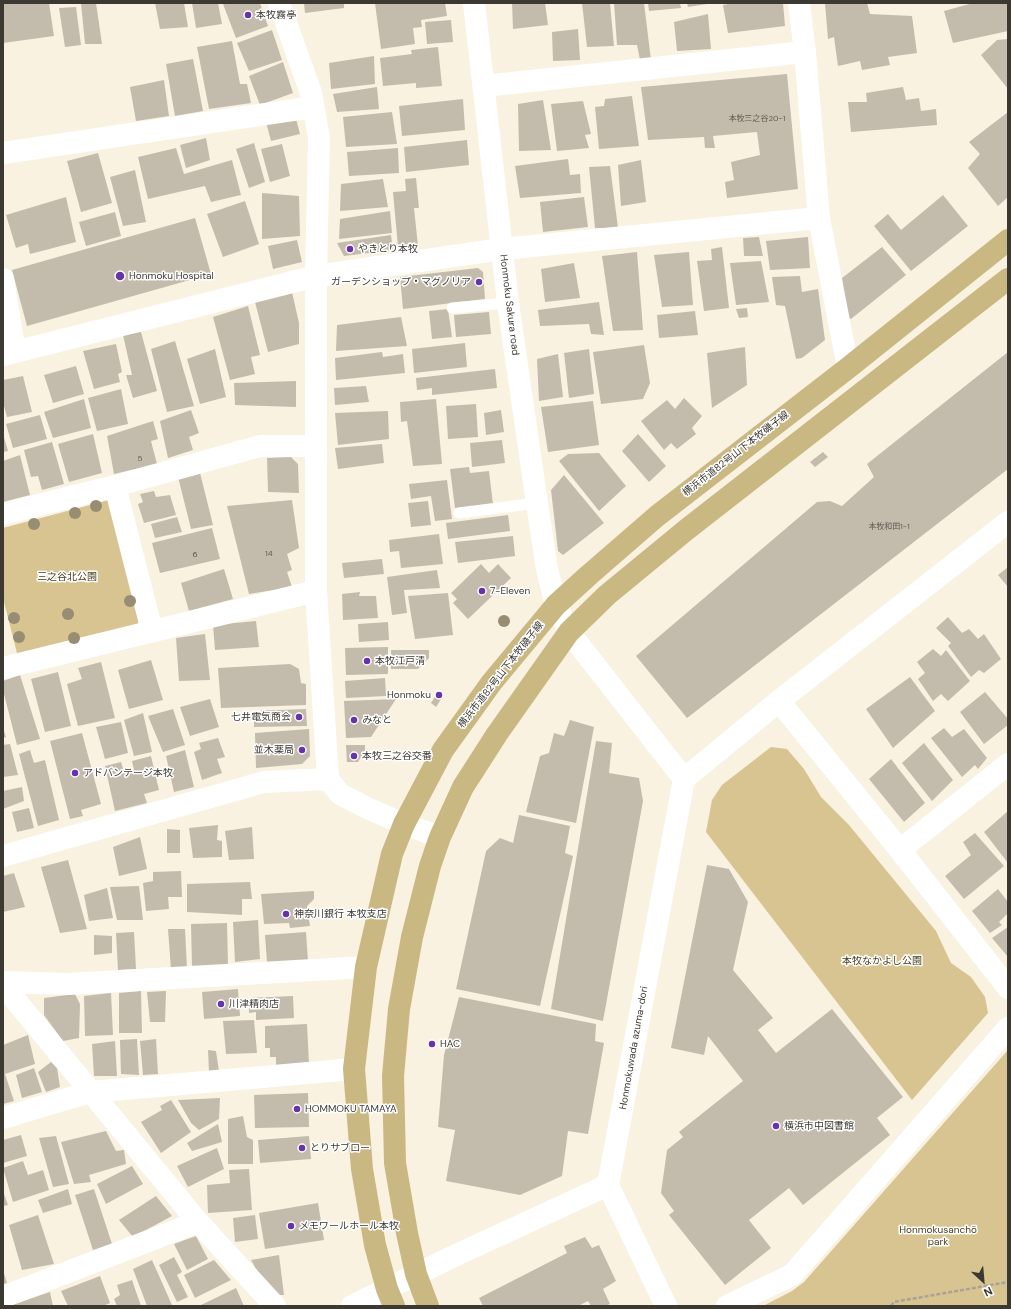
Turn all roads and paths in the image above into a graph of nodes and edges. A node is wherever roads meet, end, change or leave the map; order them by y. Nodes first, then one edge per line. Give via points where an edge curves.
1 (279, 3) edge
2 (474, 3) edge
3 (799, 3) edge
4 (805, 52) junction
5 (484, 86) junction
6 (314, 107) junction
7 (3, 153) edge
8 (819, 218) junction
9 (1008, 240) edge
10 (502, 249) junction
11 (316, 276) junction
12 (3, 279) edge
13 (1008, 279) edge
14 (508, 303) junction
15 (452, 308) dead end
16 (9, 353) edge
17 (848, 368) junction
18 (316, 446) junction
19 (115, 486) junction
20 (537, 503) junction
21 (458, 513) dead end
22 (3, 514) edge
23 (1008, 522) edge
24 (316, 592) junction
25 (556, 605) junction
26 (152, 631) junction
27 (569, 632) junction
28 (4, 665) edge
29 (779, 701) junction
30 (1008, 764) edge
31 (328, 779) junction
32 (684, 779) junction
33 (404, 824) junction
34 (440, 837) junction
35 (900, 850) junction
36 (3, 856) edge
37 (366, 967) junction
38 (3, 984) edge
39 (1008, 988) edge
40 (1008, 1028) edge
41 (354, 1069) junction
42 (90, 1092) junction
43 (3, 1118) edge
44 (608, 1185) junction
45 (198, 1222) junction
46 (416, 1274) junction
47 (1008, 1282) edge
48 (3, 1297) edge
49 (391, 1297) edge
50 (275, 1306) edge
51 (352, 1306) edge
52 (428, 1306) edge
53 (666, 1306) edge
54 (727, 1306) edge
55 (891, 1306) edge

1 - 6 street
2 - 5 street, Honmoku Sakura road
3 - 4 street
4 - 5 street
4 - 8 street
5 - 10 street, Honmoku Sakura road
6 - 7 street
6 - 11 street via 319,138
8 - 10 street
8 - 17 street
9 - 17 main road, 横浜市道82号山下本牧磯子線
10 - 11 street
10 - 14 street, Honmoku Sakura road
11 - 16 street
11 - 18 street
12 - 16 street
13 - 27 main road via 686,530 607,596
14 - 15 lane
14 - 20 street, Honmoku Sakura road
17 - 25 main road, 横浜市道82号山下本牧磯子線 via 657,516
18 - 19 street via 260,446
18 - 24 street
19 - 22 street
19 - 26 street
20 - 21 lane
20 - 25 street, Honmoku Sakura road via 547,569
23 - 29 street
24 - 26 street
24 - 31 street
25 - 27 street, Honmoku Sakura road
25 - 33 main road, 横浜市道82号山下本牧磯子線 via 492,682 443,750
26 - 28 street
27 - 32 street, Honmoku Sakura road
27 - 34 main road via 488,747 463,787
29 - 32 street
29 - 35 street
30 - 35 street
31 - 33 street via 340,794
31 - 36 street via 264,782
32 - 44 street, Honmokuwada azuma-dori
33 - 34 street
33 - 37 main road, 横浜市道82号山下本牧磯子線 via 392,854
34 - 46 main road via 412,937 399,1008 393,1076 395,1163
35 - 39 street
37 - 38 street via 68,984
37 - 41 main road, 横浜市道82号山下本牧磯子線
38 - 42 street
40 - 54 street via 792,1275
41 - 42 street
41 - 49 main road, 横浜市道82号山下本牧磯子線 via 362,1168 375,1242
42 - 43 street
42 - 45 street
44 - 46 street
44 - 53 street
45 - 48 street
45 - 50 street
46 - 49 street
46 - 52 main road
47 - 55 path via 894,1302
49 - 51 street

